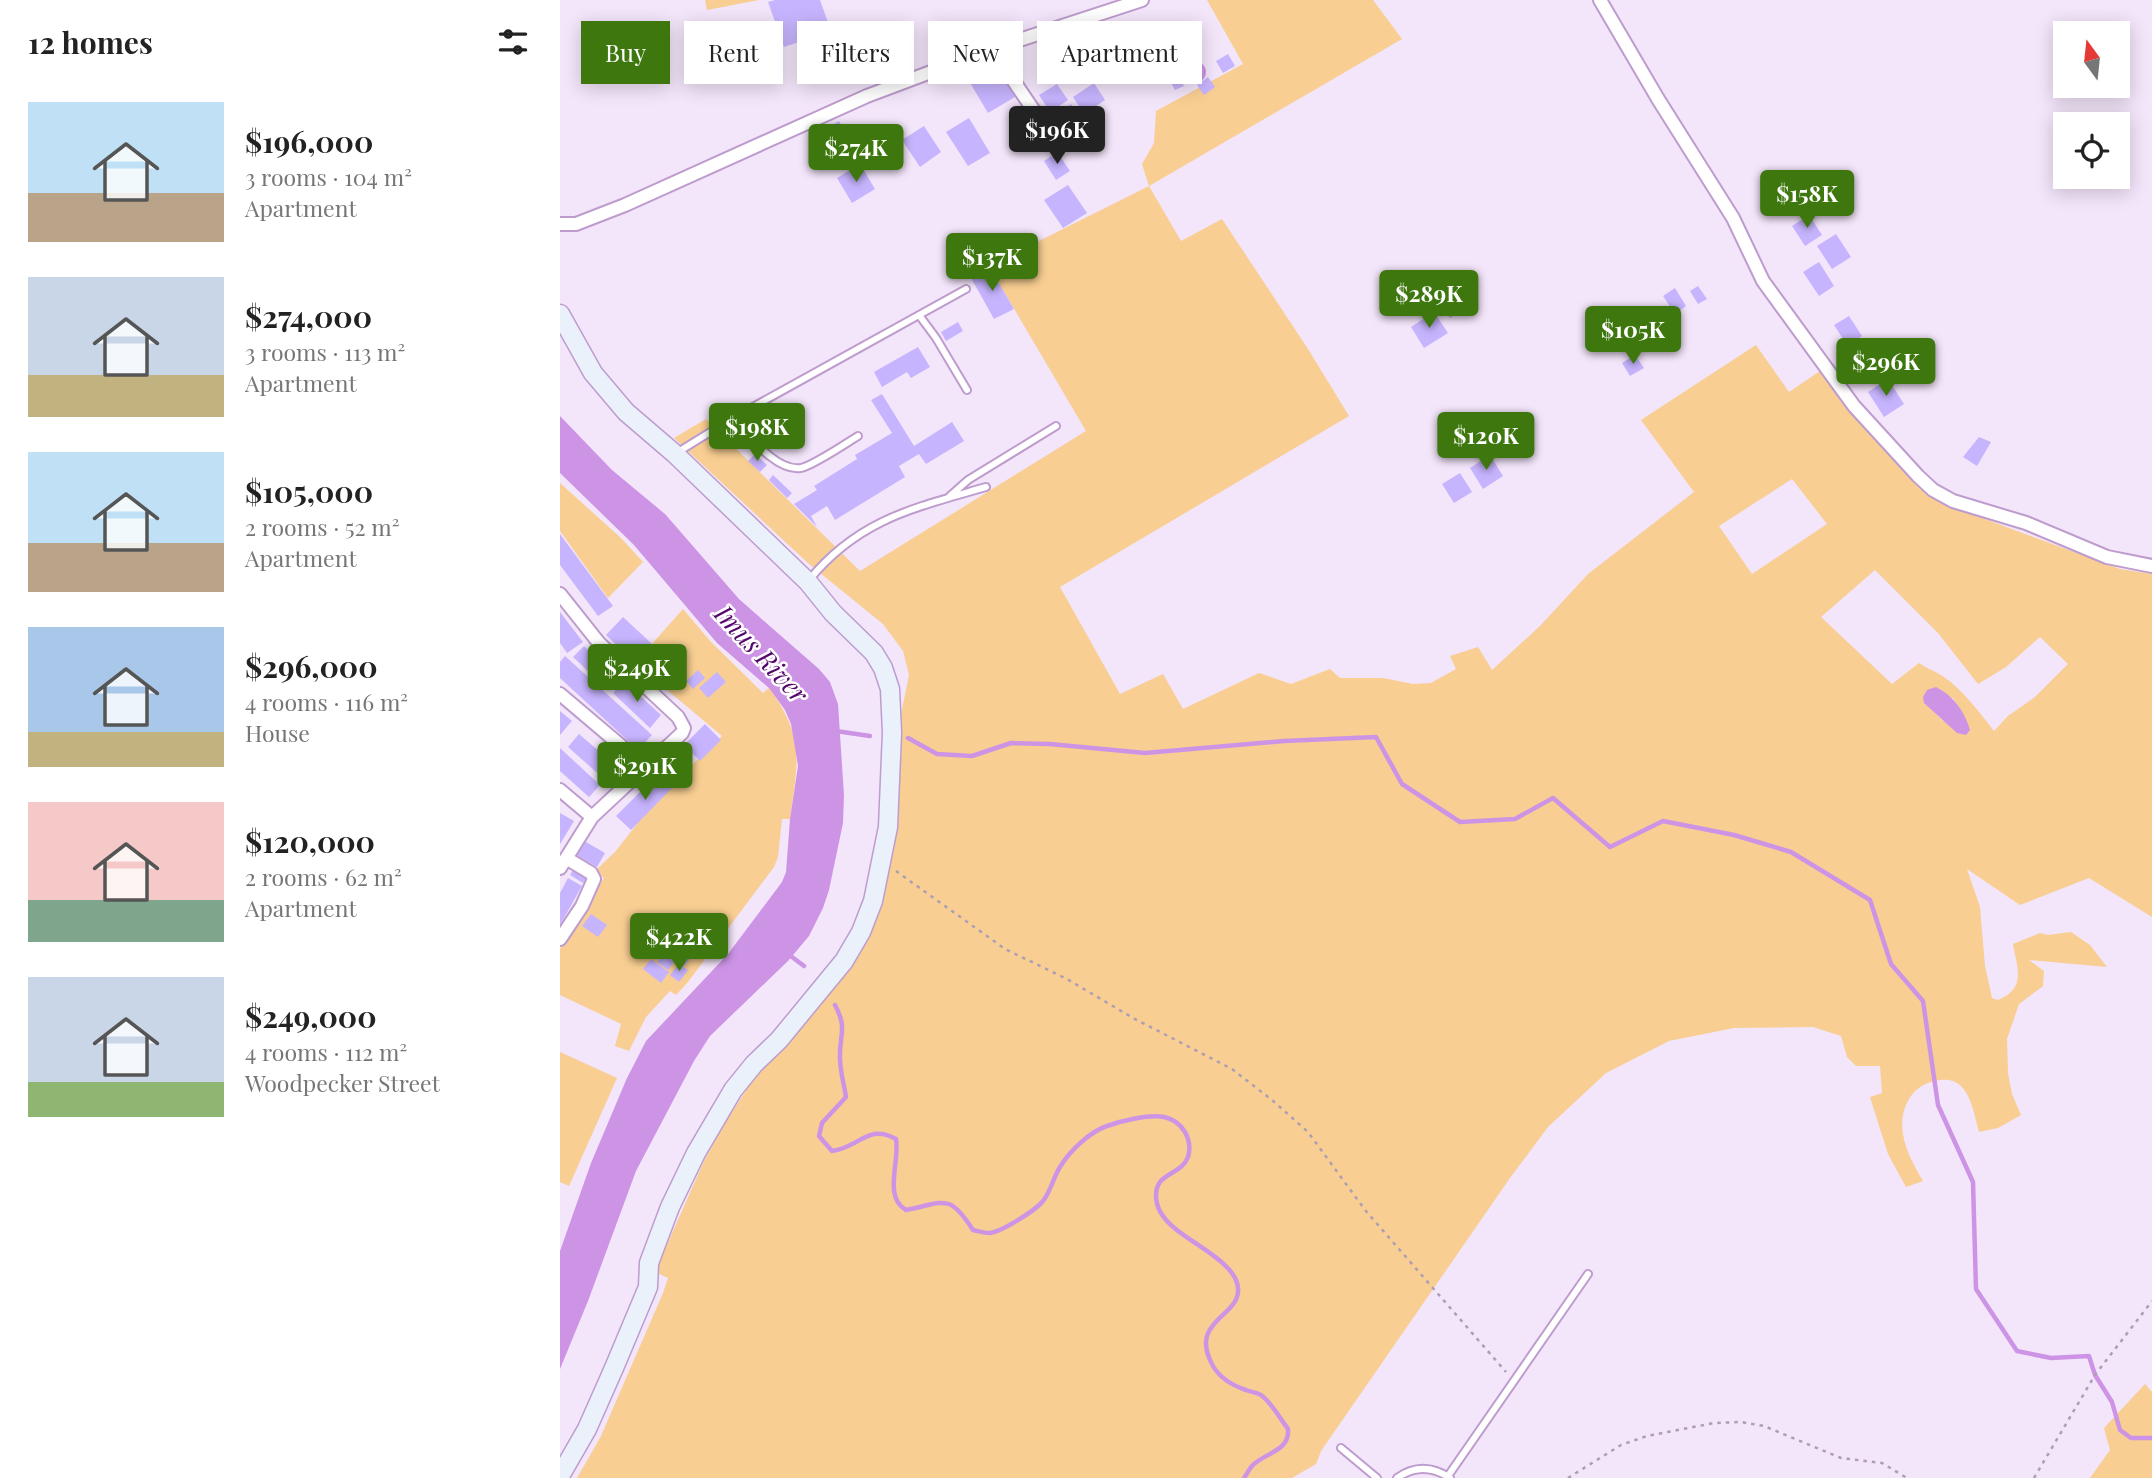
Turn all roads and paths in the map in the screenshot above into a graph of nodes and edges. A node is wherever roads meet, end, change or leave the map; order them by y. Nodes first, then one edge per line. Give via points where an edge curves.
1 (1142, 0) edge
2 (1600, 0) edge
3 (1079, 20) joint
4 (1023, 39) edge
5 (928, 73) edge
6 (1016, 84) edge
7 (1045, 127) dead end
8 (560, 224) edge
9 (966, 289) dead end
10 (560, 314) edge
11 (919, 315) junction
12 (967, 390) dead end
13 (733, 418) junction
14 (1056, 426) dead end
15 (859, 436) dead end
16 (675, 454) junction
17 (986, 487) dead end
18 (947, 498) junction
19 (2152, 566) edge
20 (808, 582) junction
21 (560, 594) edge
22 (560, 694) edge
23 (645, 766) junction
24 (560, 790) edge
25 (592, 817) junction
26 (882, 861) junction
27 (563, 863) edge
28 (560, 939) edge
29 (1588, 1274) dead end
30 (2152, 1301) edge
31 (1514, 1381) junction
32 (1342, 1448) dead end
33 (560, 1476) edge
34 (1449, 1477) edge
35 (1377, 1478) edge
36 (1397, 1478) edge
37 (1568, 1478) edge
38 (1907, 1478) edge
39 (2034, 1478) edge

1 - 3 street
2 - 19 street via 1732,218 1763,281 1854,406 1918,477 1953,501 2026,523 2107,557
3 - 4 street
5 - 8 street via 606,213
6 - 7 street
9 - 11 lane
10 - 16 main road via 593,373 626,412
11 - 12 lane
11 - 13 lane
13 - 15 lane via 775,461 788,468 803,467
13 - 16 lane
14 - 18 lane
16 - 20 main road
17 - 18 lane
18 - 20 lane via 915,507 851,539
20 - 26 main road via 874,653 890,689 889,814
21 - 23 street via 599,643 683,724 682,733
22 - 23 street
23 - 25 street
24 - 25 street
25 - 27 street
26 - 31 path via 1005,949 1232,1069 1272,1100 1308,1132 1365,1210
26 - 33 main road via 873,901 844,961 733,1090 696,1153 670,1207 649,1263 648,1287 614,1368
27 - 28 street via 591,873 594,879
29 - 31 lane
30 - 39 path via 2095,1375
31 - 34 lane
32 - 35 lane
34 - 36 lane via 1419,1469
37 - 38 path via 1621,1445 1647,1436 1741,1422 1764,1426 1841,1458 1882,1463

